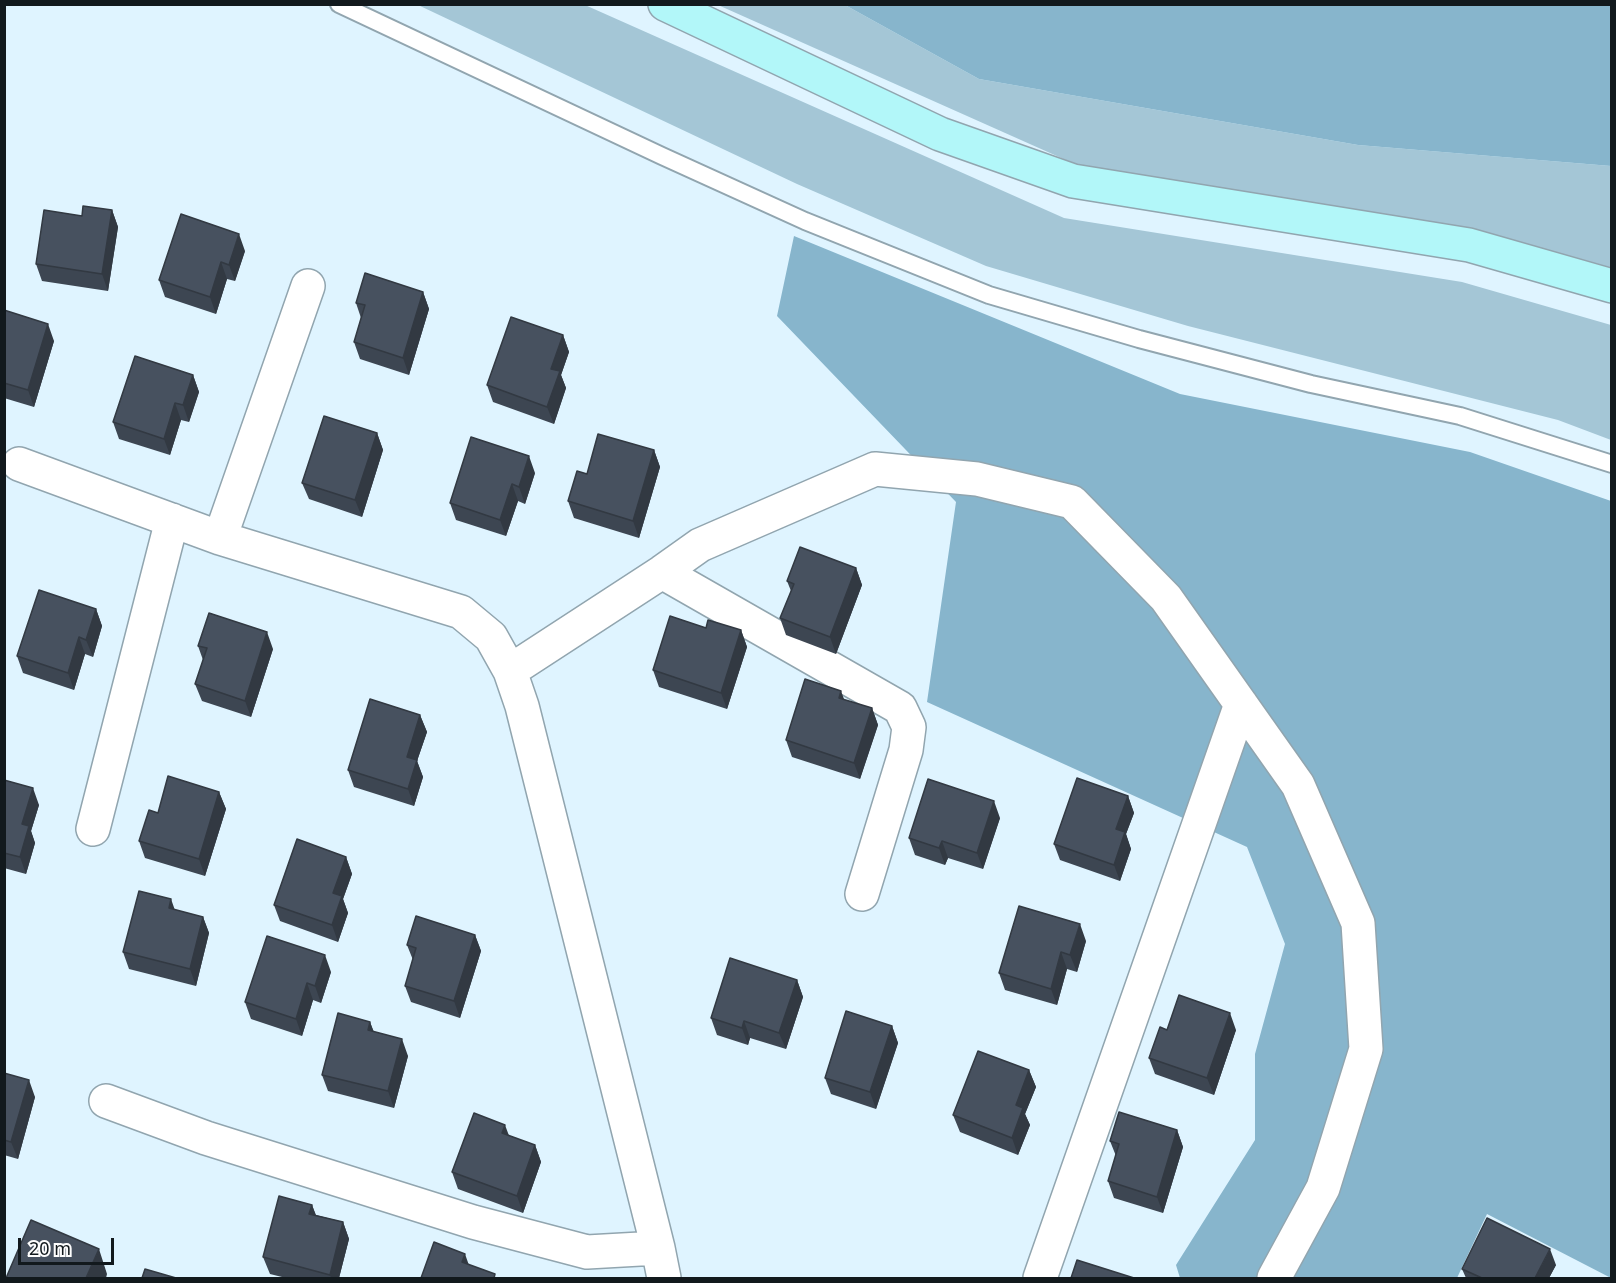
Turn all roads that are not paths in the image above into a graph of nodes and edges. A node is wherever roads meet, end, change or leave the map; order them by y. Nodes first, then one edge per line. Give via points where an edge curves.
1 (339, 4) edge
2 (665, 4) edge
3 (308, 286) dead end
4 (1611, 286) edge
5 (19, 464) dead end
6 (1611, 464) edge
7 (171, 520) junction
8 (220, 538) junction
9 (662, 573) junction
10 (510, 671) junction
11 (1241, 704) junction
12 (93, 829) dead end
13 (862, 894) dead end
14 (106, 1101) dead end
15 (661, 1263) edge
16 (1040, 1278) edge
17 (1274, 1278) edge

1 - 6 lane via 805,221 989,295 1311,384 1460,416
2 - 4 street via 940,134 1073,181 1469,245
3 - 8 street
5 - 7 street
7 - 8 street
7 - 12 street
8 - 10 street via 461,612 490,637
9 - 10 street
9 - 11 street via 700,545 875,469 977,478 1072,502 1166,598
9 - 13 street via 900,708 909,727 906,750
10 - 15 street
11 - 16 street
11 - 17 street via 1298,784 1358,923 1366,1049 1323,1188
14 - 15 street via 206,1138 473,1222 587,1252

